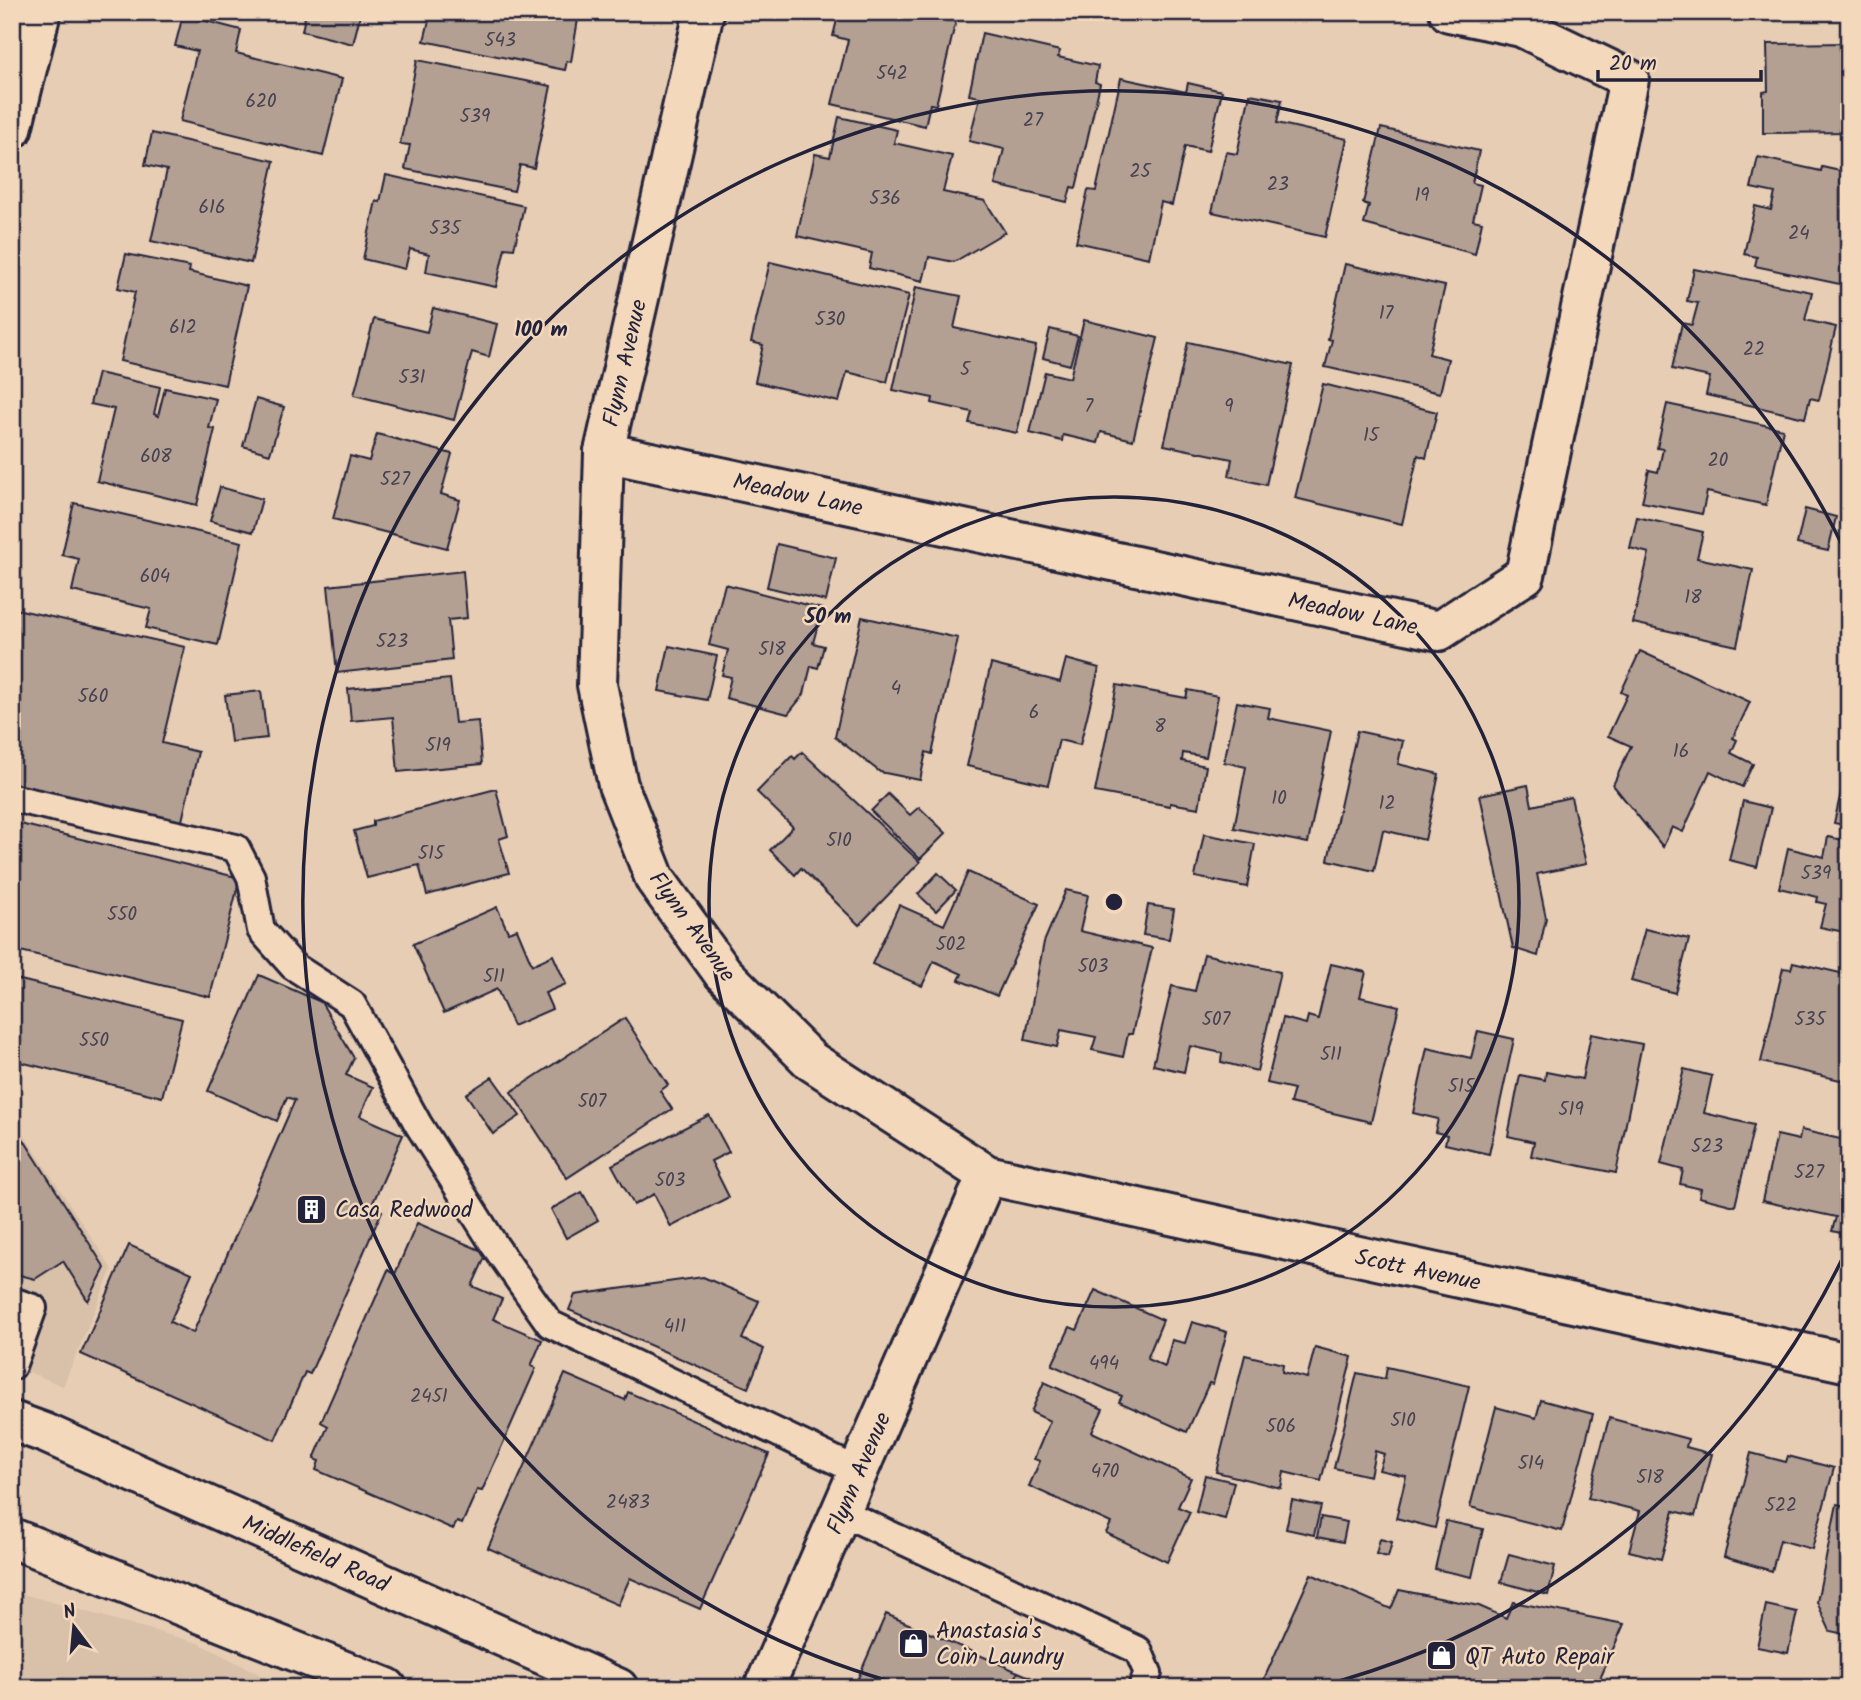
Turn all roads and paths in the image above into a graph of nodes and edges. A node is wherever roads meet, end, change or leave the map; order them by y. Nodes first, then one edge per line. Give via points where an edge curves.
1 (41, 12) edge
2 (704, 12) edge
3 (1448, 12) edge
4 (12, 129) edge
5 (604, 452) junction
6 (12, 797) edge
7 (987, 1175) junction
8 (12, 1301) edge
9 (1849, 1363) edge
10 (12, 1366) edge
11 (12, 1421) edge
12 (858, 1471) junction
13 (841, 1512) junction
14 (12, 1538) edge
15 (387, 1688) edge
16 (618, 1688) edge
17 (764, 1688) edge
18 (1142, 1688) edge

1 - 4 street
2 - 5 street, Flynn Avenue
3 - 5 street, Meadow Lane via 1521,27 1629,79 1525,575 1438,631
5 - 7 street, Flynn Avenue via 597,685 618,785 655,879 723,973 811,1061
6 - 12 lane via 236,848 251,877 261,930 293,966 352,1004 418,1124 550,1324
7 - 9 street, Scott Avenue
7 - 12 street, Flynn Avenue
8 - 10 lane via 33,1308
11 - 16 street, Middlefield Road
12 - 13 street, Flynn Avenue
13 - 17 street, Flynn Avenue
13 - 18 lane via 1138,1650 1148,1673
14 - 15 street

